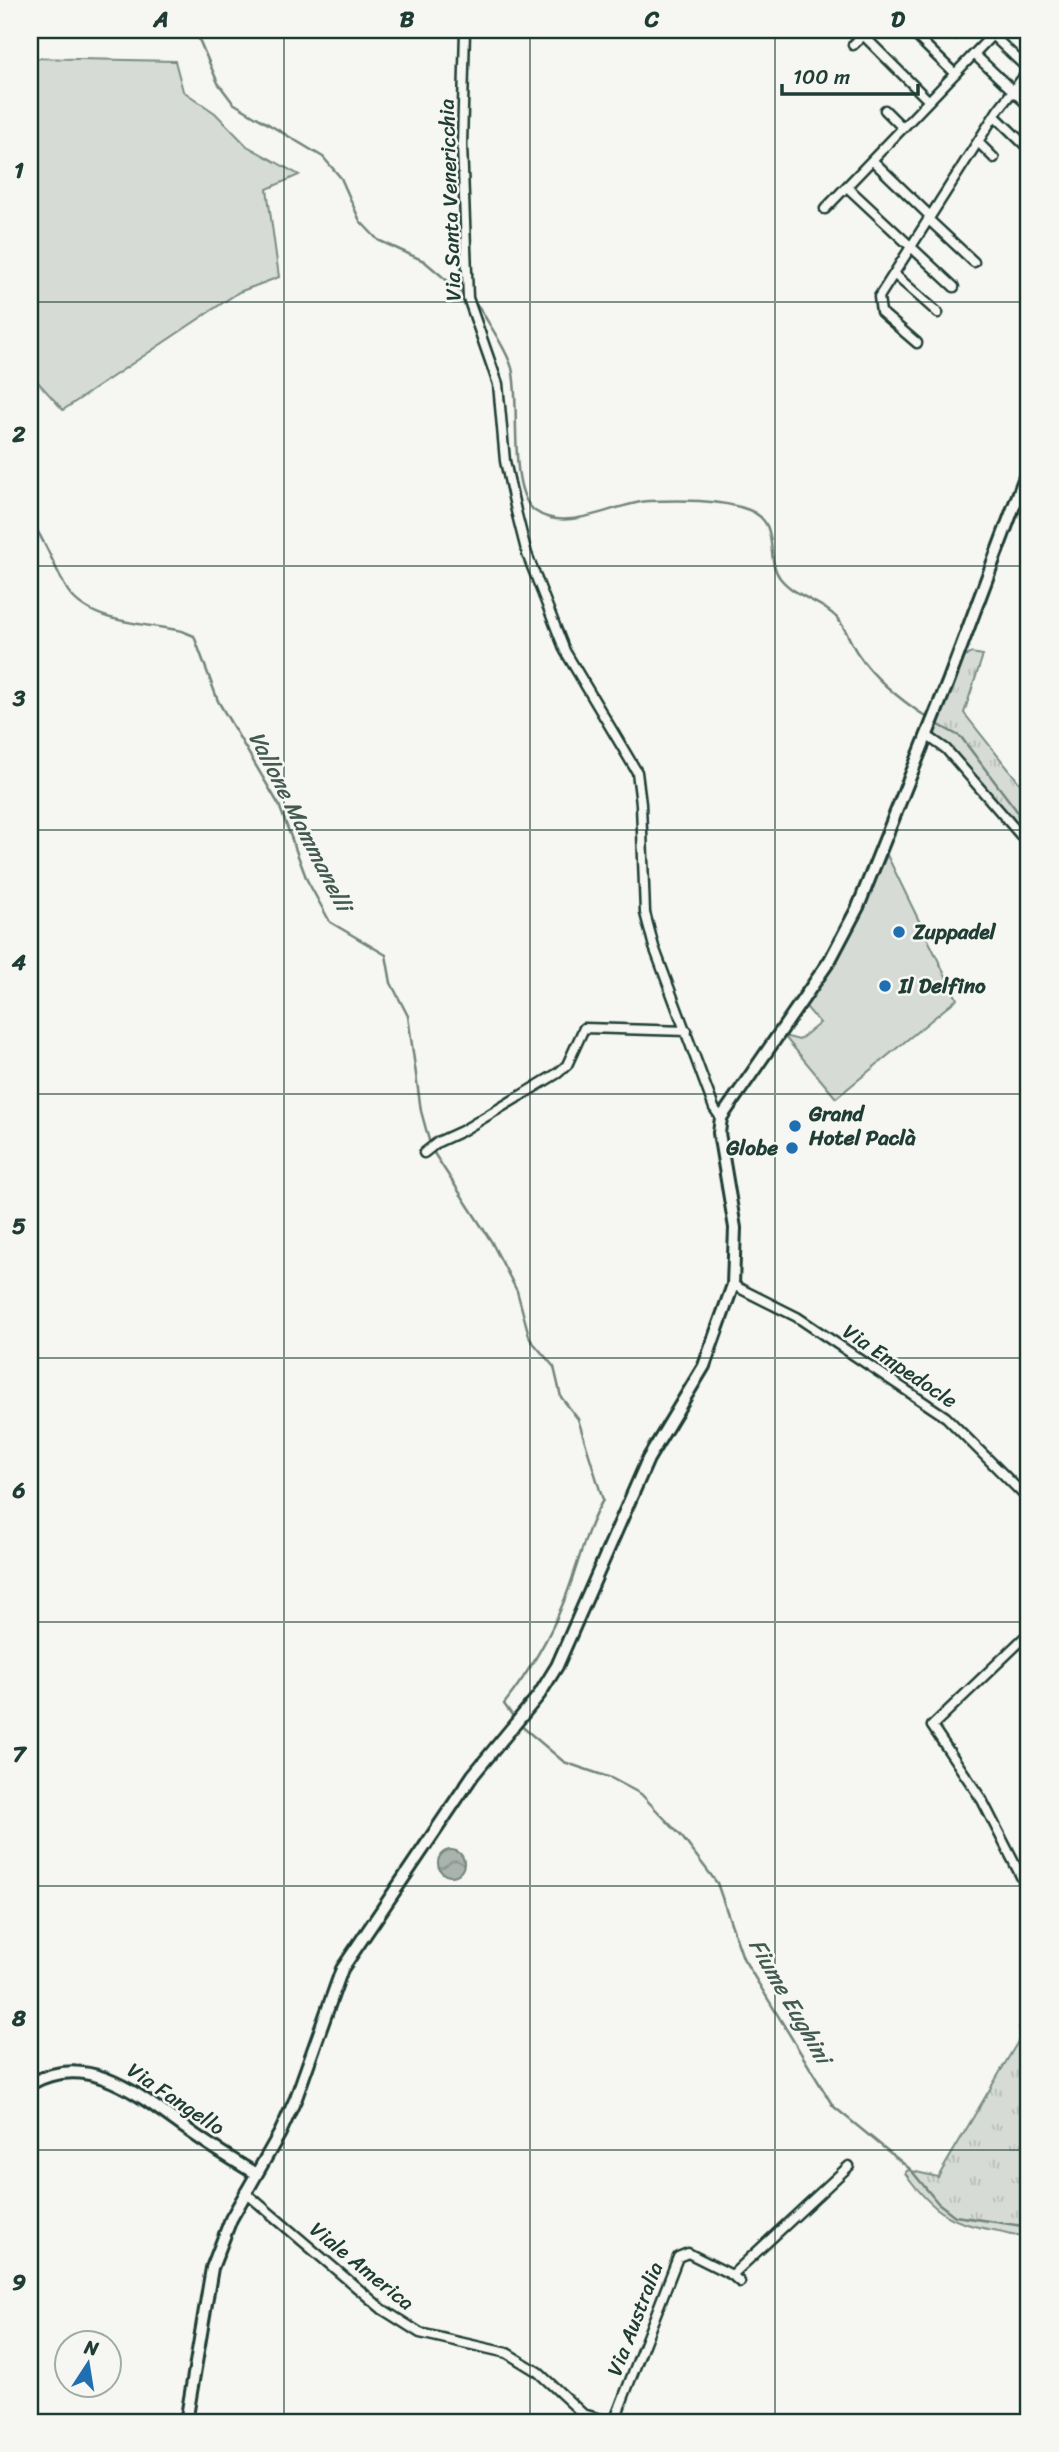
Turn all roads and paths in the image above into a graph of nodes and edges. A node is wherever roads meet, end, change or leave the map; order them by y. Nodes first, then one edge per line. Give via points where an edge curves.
1 (465, 30) edge
2 (910, 30) edge
3 (992, 31) edge
4 (866, 32) edge
5 (853, 45) dead end
6 (974, 54) junction
7 (1029, 70) edge
8 (954, 74) junction
9 (1012, 90) junction
10 (929, 101) junction
11 (1029, 106) edge
12 (885, 110) dead end
13 (995, 116) junction
14 (904, 128) junction
15 (978, 142) junction
16 (1029, 149) edge
17 (994, 158) dead end
18 (872, 160) junction
19 (847, 187) junction
20 (825, 209) dead end
21 (929, 218) junction
22 (911, 247) junction
23 (974, 262) dead end
24 (894, 274) junction
25 (954, 286) dead end
26 (938, 313) dead end
27 (918, 343) dead end
28 (1029, 466) edge
29 (926, 735) junction
30 (1029, 845) edge
31 (687, 1031) junction
32 (721, 1118) junction
33 (424, 1153) dead end
34 (733, 1285) junction
35 (1029, 1500) edge
36 (1029, 1633) edge
37 (1029, 1892) edge
38 (30, 2084) edge
39 (849, 2166) dead end
40 (256, 2174) junction
41 (245, 2192) junction
42 (732, 2275) junction
43 (740, 2282) dead end
44 (587, 2420) edge
45 (186, 2422) edge
46 (613, 2422) edge

1 - 31 street, Via Santa Venericchia via 462,145 470,307 498,384 513,499 548,613 591,699 637,772 645,913
2 - 8 street
3 - 6 street
3 - 7 street
4 - 5 street
4 - 10 street
6 - 8 street
6 - 9 street
7 - 9 street
8 - 10 street
9 - 11 street
9 - 13 street
10 - 14 street
12 - 14 street
13 - 15 street
13 - 16 street
14 - 18 street
15 - 17 street
15 - 21 street
18 - 19 street
18 - 21 street
19 - 20 street
19 - 22 street
21 - 22 street
21 - 23 street
22 - 24 street
22 - 25 street
24 - 26 street
24 - 27 street via 878,304 881,312
28 - 29 street
29 - 30 street via 946,749
29 - 32 street via 869,885 830,960
31 - 32 street, Via Santa Venericchia
31 - 33 street via 584,1028 567,1065 558,1073
32 - 34 street via 719,1133 736,1228
34 - 35 street, Via Empedocle via 797,1317 946,1418
34 - 40 street via 704,1366 648,1459 557,1666 416,1855 342,1969 296,2098
36 - 37 street via 932,1726 982,1800
38 - 40 street, Via Fangello via 69,2072 111,2078
39 - 42 street
40 - 41 street
41 - 44 street, Viale America via 382,2309 420,2333 491,2347 524,2361
41 - 45 street via 212,2268
42 - 43 street, Via Australia
42 - 46 street, Via Australia via 688,2253 678,2257
44 - 46 street, Viale America

